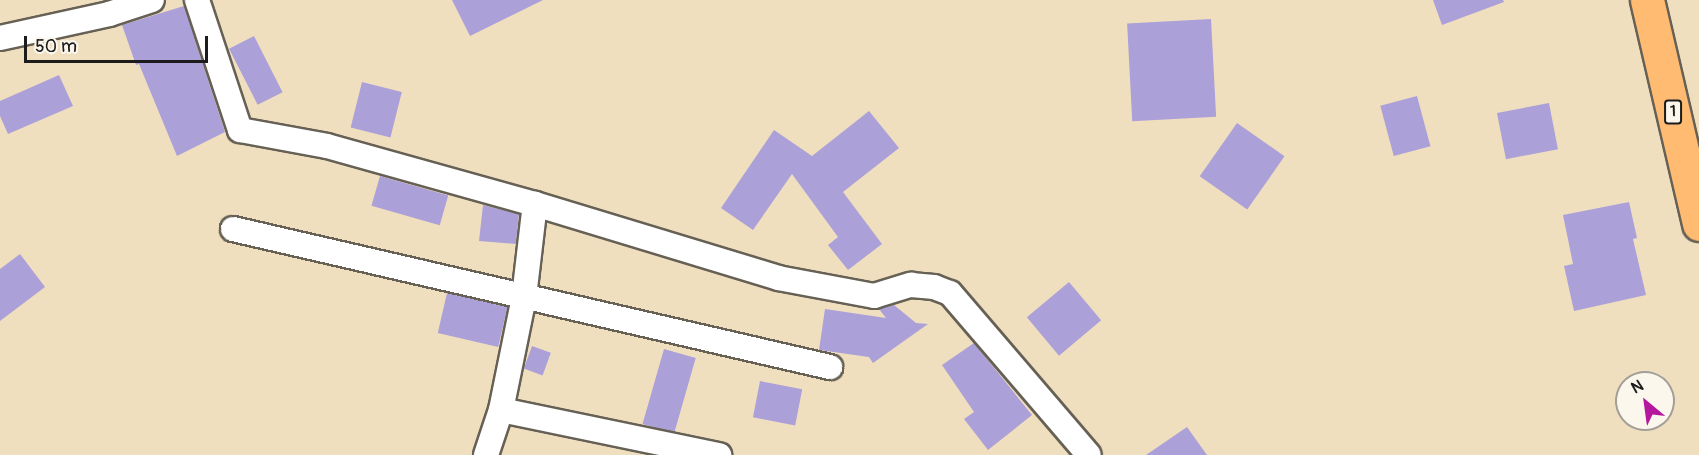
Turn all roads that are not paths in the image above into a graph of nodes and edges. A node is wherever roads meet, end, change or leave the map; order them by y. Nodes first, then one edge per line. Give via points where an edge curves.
1 (152, 0) edge
2 (197, 0) edge
3 (1647, 0) edge
4 (0, 38) edge
5 (535, 204) junction
6 (1699, 224) edge
7 (233, 229) dead end
8 (524, 297) junction
9 (830, 367) dead end
10 (501, 410) junction
11 (486, 455) edge
12 (719, 455) edge
13 (1089, 455) edge

1 - 4 street via 109,14
2 - 5 street via 240,130 327,146
3 - 6 highway, 1
5 - 8 street
5 - 13 street via 778,278 874,296 911,285 950,293
7 - 8 street
8 - 9 street
8 - 10 street
10 - 11 street
10 - 12 street

